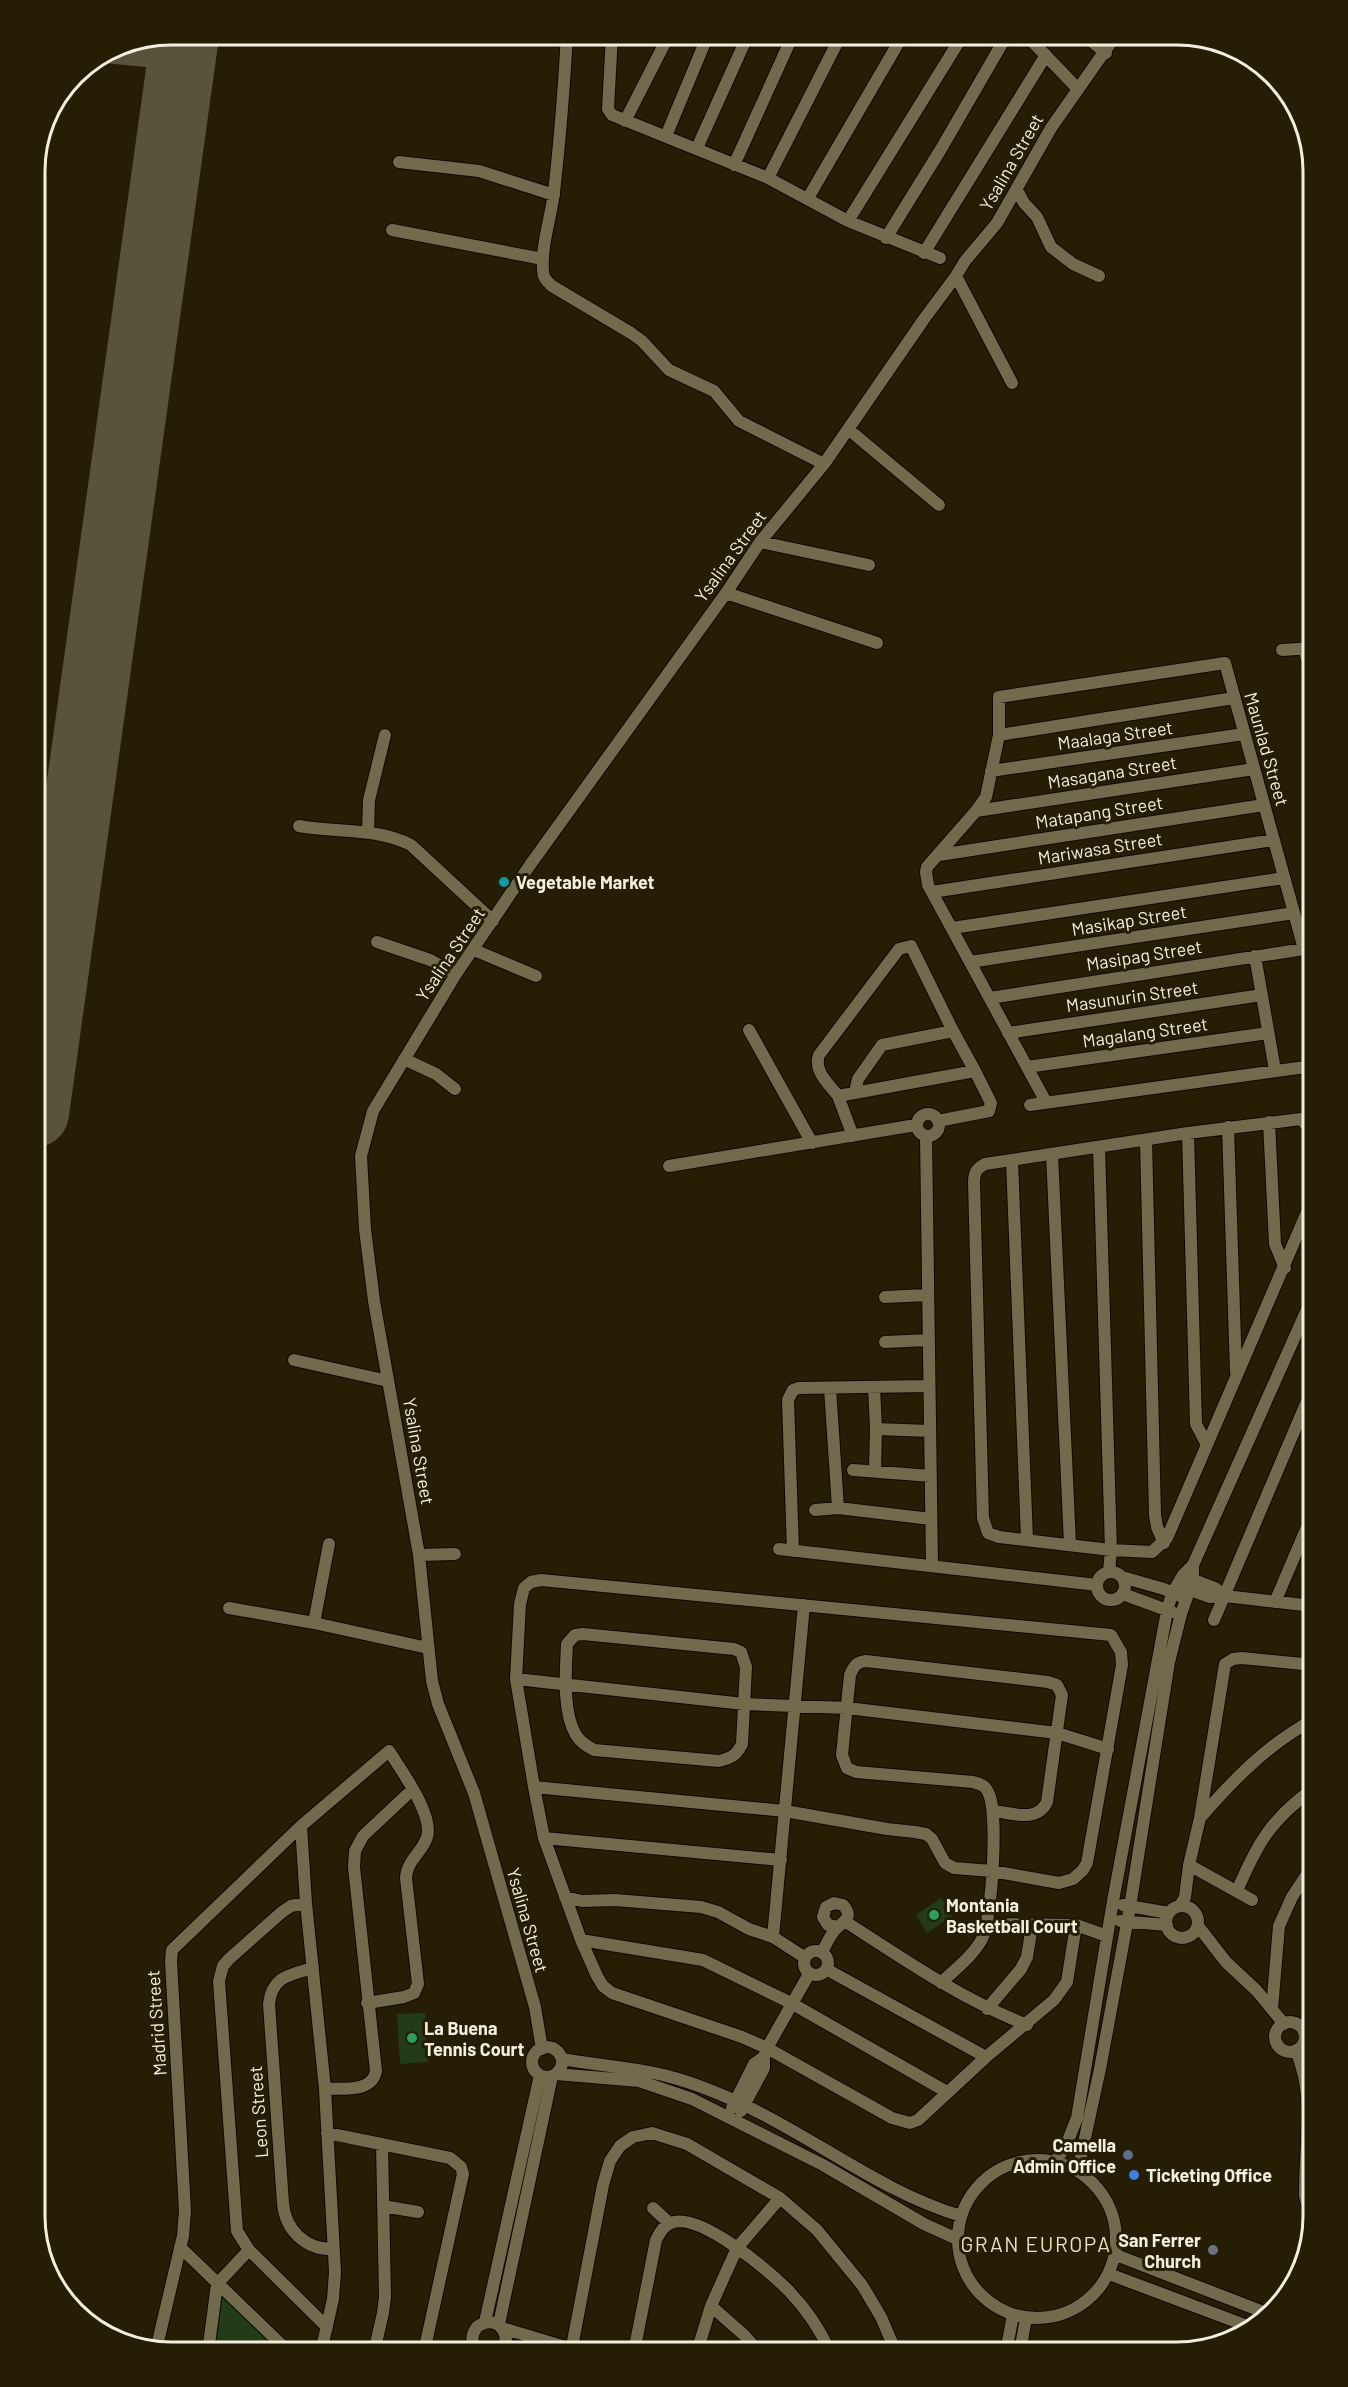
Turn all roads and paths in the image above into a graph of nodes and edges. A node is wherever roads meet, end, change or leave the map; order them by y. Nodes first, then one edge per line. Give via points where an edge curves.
1 (566, 45) edge
2 (611, 45) edge
3 (664, 45) edge
4 (704, 45) edge
5 (743, 45) edge
6 (789, 45) edge
7 (836, 45) edge
8 (897, 45) edge
9 (957, 45) edge
10 (1001, 45) edge
11 (1036, 45) edge
12 (1096, 45) edge
13 (1110, 45) edge
14 (1106, 53) junction
15 (1046, 56) junction
16 (1077, 88) junction
17 (625, 121) junction
18 (666, 136) junction
19 (697, 148) junction
20 (399, 162) dead end
21 (734, 165) junction
22 (768, 178) junction
23 (1017, 190) junction
24 (554, 195) junction
25 (808, 198) junction
26 (848, 221) junction
27 (392, 230) dead end
28 (886, 238) junction
29 (924, 253) junction
30 (940, 258) dead end
31 (543, 259) junction
32 (957, 276) junction
33 (1099, 276) dead end
34 (1012, 383) dead end
35 (849, 429) junction
36 (824, 464) junction
37 (939, 505) dead end
38 (760, 542) junction
39 (869, 565) dead end
40 (726, 593) junction
41 (877, 644) dead end
42 (1303, 648) edge
43 (1282, 650) dead end
44 (1234, 698) junction
45 (1244, 734) junction
46 (385, 735) dead end
47 (999, 735) junction
48 (1254, 769) junction
49 (991, 771) junction
50 (1264, 805) junction
51 (976, 811) junction
52 (299, 826) dead end
53 (368, 831) junction
54 (1274, 840) junction
55 (939, 855) junction
56 (1284, 878) junction
57 (932, 892) junction
58 (1294, 913) junction
59 (494, 921) junction
60 (952, 928) junction
61 (377, 942) dead end
62 (1303, 945) edge
63 (1303, 949) edge
64 (474, 950) junction
65 (1255, 956) junction
66 (970, 962) junction
67 (456, 974) junction
68 (536, 976) dead end
69 (1262, 995) junction
70 (990, 998) junction
71 (749, 1030) dead end
72 (953, 1031) junction
73 (1008, 1033) junction
74 (1269, 1033) junction
75 (404, 1059) junction
76 (1027, 1067) junction
77 (1303, 1067) edge
78 (1275, 1070) junction
79 (975, 1071) junction
80 (455, 1089) dead end
81 (855, 1092) junction
82 (838, 1096) junction
83 (1046, 1102) junction
84 (1030, 1105) dead end
85 (1303, 1120) edge
86 (938, 1121) junction
87 (1269, 1122) junction
88 (916, 1125) junction
89 (1228, 1127) junction
90 (1188, 1133) junction
91 (853, 1136) junction
92 (926, 1136) junction
93 (1146, 1140) junction
94 (812, 1143) junction
95 (1099, 1147) junction
96 (1052, 1154) junction
97 (1012, 1161) junction
98 (669, 1166) dead end
99 (1303, 1225) edge
100 (1285, 1268) junction
101 (928, 1295) junction
102 (885, 1297) dead end
103 (1303, 1320) edge
104 (929, 1340) junction
105 (885, 1342) dead end
106 (294, 1360) dead end
107 (1236, 1375) junction
108 (388, 1381) junction
109 (929, 1386) junction
110 (874, 1387) junction
111 (830, 1388) junction
112 (1303, 1413) edge
113 (876, 1429) junction
114 (930, 1431) junction
115 (1206, 1443) junction
116 (853, 1470) dead end
117 (875, 1471) junction
118 (931, 1476) junction
119 (838, 1508) junction
120 (815, 1510) dead end
121 (931, 1520) junction
122 (1303, 1538) edge
123 (1027, 1539) junction
124 (1164, 1543) junction
125 (329, 1544) dead end
126 (1070, 1544) junction
127 (779, 1549) dead end
128 (1111, 1550) junction
129 (793, 1551) junction
130 (455, 1554) dead end
131 (419, 1556) junction
132 (932, 1565) junction
133 (1109, 1572) junction
134 (1122, 1577) junction
135 (1097, 1585) junction
136 (1183, 1587) junction
137 (1123, 1594) junction
138 (1225, 1596) junction
139 (1275, 1602) junction
140 (804, 1605) junction
141 (1303, 1605) edge
142 (229, 1608) dead end
143 (1167, 1611) junction
144 (1181, 1614) junction
145 (1214, 1620) dead end
146 (314, 1623) junction
147 (428, 1648) junction
148 (1303, 1664) edge
149 (516, 1679) junction
150 (565, 1686) junction
151 (744, 1704) junction
152 (796, 1704) junction
153 (847, 1708) junction
154 (1303, 1726) edge
155 (1058, 1733) junction
156 (1108, 1749) junction
157 (534, 1787) junction
158 (412, 1789) junction
159 (1303, 1797) edge
160 (785, 1811) junction
161 (994, 1811) junction
162 (1200, 1818) junction
163 (301, 1827) junction
164 (544, 1838) junction
165 (781, 1860) junction
166 (1189, 1865) junction
167 (992, 1871) junction
168 (1303, 1881) edge
169 (1237, 1890) junction
170 (565, 1898) junction
171 (1252, 1900) dead end
172 (1113, 1901) junction
173 (306, 1903) junction
174 (1130, 1907) junction
175 (1172, 1915) junction
176 (1110, 1918) junction
177 (1126, 1922) junction
178 (987, 1924) junction
179 (1076, 1925) junction
180 (1032, 1926) junction
181 (1198, 1926) junction
182 (1107, 1936) junction
183 (773, 1937) junction
184 (580, 1940) junction
185 (822, 1952) junction
186 (804, 1958) junction
187 (313, 1968) junction
188 (826, 1969) junction
189 (809, 1974) junction
190 (941, 1983) junction
191 (367, 2003) junction
192 (791, 2003) junction
193 (987, 2009) junction
194 (1272, 2009) junction
195 (1284, 2024) junction
196 (1027, 2025) junction
197 (1303, 2027) edge
198 (1303, 2043) edge
199 (542, 2049) junction
200 (1296, 2050) junction
201 (765, 2052) junction
202 (986, 2058) junction
203 (562, 2060) junction
204 (1303, 2063) edge
205 (549, 2075) junction
206 (325, 2089) junction
207 (947, 2092) junction
208 (740, 2103) junction
209 (733, 2118) junction
210 (327, 2133) junction
211 (382, 2144) junction
212 (1056, 2161) junction
213 (1078, 2170) junction
214 (780, 2198) junction
215 (383, 2206) junction
216 (653, 2208) dead end
217 (418, 2211) dead end
218 (961, 2216) junction
219 (669, 2223) junction
220 (957, 2239) junction
221 (180, 2247) junction
222 (737, 2248) junction
223 (333, 2249) junction
224 (249, 2250) junction
225 (1116, 2255) junction
226 (1109, 2274) junction
227 (217, 2284) junction
228 (711, 2306) junction
229 (1260, 2311) edge
230 (1013, 2315) junction
231 (1026, 2318) junction
232 (485, 2322) junction
233 (1242, 2324) edge
234 (500, 2326) junction
235 (327, 2327) junction
236 (158, 2341) edge
237 (209, 2342) edge
238 (278, 2342) edge
239 (323, 2342) edge
240 (376, 2342) edge
241 (426, 2342) edge
242 (473, 2342) edge
243 (505, 2342) edge
244 (547, 2342) edge
245 (575, 2342) edge
246 (636, 2342) edge
247 (700, 2342) edge
248 (750, 2342) edge
249 (825, 2342) edge
250 (892, 2342) edge
251 (1008, 2342) edge
252 (1022, 2342) edge

1 - 24 street
2 - 17 street via 608,109
3 - 17 street
4 - 18 street
5 - 19 street
6 - 21 street
7 - 22 street
8 - 25 street
9 - 26 street
10 - 28 street
11 - 15 street
12 - 14 street
13 - 14 street, Ysalina Street
14 - 16 street, Ysalina Street
15 - 16 street
15 - 29 street
16 - 23 street, Ysalina Street
17 - 18 street
18 - 19 street
19 - 21 street
20 - 24 street via 479,171
21 - 22 street
22 - 25 street
23 - 32 street, Ysalina Street via 998,224 965,261
23 - 33 street via 1037,217 1051,247 1073,264
24 - 31 street
25 - 26 street
26 - 28 street
27 - 31 street
28 - 29 street
29 - 30 street
31 - 36 street via 545,280 552,286 642,340 669,370 714,391 739,421
32 - 34 street
32 - 35 street, Ysalina Street
35 - 36 street, Ysalina Street
35 - 37 street
36 - 38 street, Ysalina Street
38 - 39 street
38 - 40 street, Ysalina Street
40 - 41 street
40 - 59 street, Ysalina Street
42 - 43 street
44 - 45 street, Maunlad Street
44 - 47 street
44 - 47 street, Maunlad Street via 1224,663 999,697
45 - 48 street, Maunlad Street
45 - 49 street, Maalaga Street
46 - 53 street via 370,792
47 - 49 street
48 - 50 street, Maunlad Street
48 - 51 street, Masagana Street
49 - 51 street via 986,797
50 - 54 street, Maunlad Street
50 - 55 street, Matapang Street
51 - 55 street
52 - 53 street
53 - 59 street via 411,845
54 - 56 street, Maunlad Street
54 - 57 street, Mariwasa Street
55 - 57 street via 926,872
56 - 58 street, Maunlad Street
56 - 60 street
57 - 60 street
58 - 62 street, Maunlad Street
58 - 66 street, Masikap Street
59 - 64 street, Ysalina Street
60 - 66 street
61 - 67 street via 430,960
63 - 65 street, Masipag Street
64 - 67 street, Ysalina Street
64 - 68 street
65 - 69 street
65 - 70 street, Masipag Street
66 - 70 street
67 - 75 street, Ysalina Street
69 - 73 street, Masunurin Street
69 - 74 street
70 - 73 street
71 - 94 street
72 - 79 street
72 - 81 street via 882,1045 858,1079
72 - 82 street via 911,946 898,949 819,1055 820,1072
73 - 76 street
74 - 76 street, Magalang Street
74 - 78 street
75 - 80 street via 436,1074
75 - 108 street, Ysalina Street via 373,1111 361,1156 364,1229
76 - 83 street
77 - 78 street
78 - 83 street
79 - 81 street
79 - 86 street via 991,1103 989,1111
81 - 82 street
82 - 91 street
83 - 84 street
85 - 87 street
86 - 88 street via 926,1114
86 - 92 street via 936,1132
87 - 89 street
87 - 100 street via 1275,1244
88 - 91 street
88 - 92 street
89 - 90 street
89 - 107 street
90 - 93 street
90 - 115 street via 1196,1424
91 - 94 street
92 - 101 street
93 - 95 street
93 - 124 street via 1155,1515
94 - 98 street
95 - 96 street
95 - 128 street
96 - 97 street
96 - 126 street
97 - 123 street
97 - 123 street via 985,1164 974,1173 983,1518 988,1533
99 - 100 street
100 - 107 street
101 - 102 street
101 - 104 street
103 - 136 street
104 - 105 street
104 - 109 street
106 - 108 street
107 - 115 street
108 - 131 street, Ysalina Street
109 - 110 street
109 - 114 street
110 - 111 street
110 - 113 street
111 - 119 street
111 - 129 street via 799,1388 793,1390 788,1400
112 - 138 street
113 - 114 street
113 - 117 street
114 - 118 street
115 - 124 street
116 - 117 street
117 - 118 street
118 - 121 street
119 - 120 street
119 - 121 street
121 - 132 street
122 - 139 street
123 - 126 street
124 - 128 street via 1152,1552
125 - 146 street
126 - 128 street
127 - 129 street
128 - 133 street
129 - 132 street
130 - 131 street
131 - 147 street, Ysalina Street
132 - 135 street
133 - 134 street
133 - 135 street
134 - 136 street via 1164,1589
134 - 137 street
135 - 137 street via 1107,1599
136 - 138 street via 1215,1587
136 - 143 street
136 - 144 street
137 - 143 street
138 - 139 street
138 - 145 street
139 - 141 street
140 - 149 street via 531,1582 524,1588 520,1604
140 - 152 street
140 - 156 street via 1111,1635 1121,1652 1122,1665
142 - 146 street
143 - 144 street
143 - 172 street
144 - 174 street via 1169,1662
146 - 147 street
147 - 199 street, Ysalina Street via 434,1694 474,1793 535,2007
148 - 162 street via 1242,1658 1225,1664
149 - 150 street
149 - 157 street
150 - 151 street
150 - 151 street via 576,1736 594,1750 719,1761 731,1758 742,1744
150 - 151 street via 567,1644 575,1635 722,1648 741,1652 744,1658
151 - 152 street
152 - 153 street
152 - 160 street
153 - 155 street
153 - 155 street via 850,1676 858,1662 1048,1682 1061,1690
153 - 161 street via 842,1755 847,1768 973,1782 987,1789
154 - 162 street via 1262,1754
155 - 156 street
155 - 161 street via 1044,1809 1031,1816
156 - 167 street via 1083,1870 1073,1879 1059,1883
157 - 160 street
157 - 164 street
158 - 163 street, Madrid Street via 389,1751
158 - 191 street via 370,1828 355,1851
158 - 191 street via 429,1828 427,1838 406,1868 417,1989 404,1997
159 - 169 street via 1263,1837
160 - 165 street
160 - 167 street via 926,1834 945,1863 954,1868
161 - 167 street
162 - 166 street
163 - 173 street
163 - 221 street, Madrid Street via 172,1950 185,2196
164 - 165 street
164 - 170 street
165 - 183 street
166 - 169 street
166 - 175 street via 1185,1897
167 - 178 street
168 - 194 street via 1280,1926
169 - 171 street
170 - 183 street via 701,1907
170 - 184 street
172 - 174 street
172 - 176 street
173 - 187 street
173 - 224 street via 282,1912 229,1959 220,1972 236,2224
174 - 175 street
174 - 177 street
175 - 177 street
175 - 181 street via 1194,1911
175 - 181 street via 1172,1934 1182,1938 1192,1935
176 - 177 street
176 - 182 street
177 - 213 street
178 - 180 street
178 - 190 street via 982,1939
179 - 180 street
179 - 182 street
179 - 196 street via 1067,1982
180 - 193 street via 1021,1969
181 - 194 street via 1226,1962
182 - 212 street via 1077,2118
183 - 186 street
184 - 192 street via 703,1960
184 - 201 street via 603,1986 612,1993 742,2037
185 - 186 street via 812,1951
185 - 188 street via 828,1960
185 - 190 street via 842,1925
186 - 189 street
187 - 206 street
187 - 223 street, Leon Street via 279,1980 269,2004 282,2191 284,2214 292,2230 321,2250
188 - 189 street via 819,1975
188 - 202 street
189 - 192 street
190 - 193 street
191 - 206 street via 375,2078 362,2087
192 - 201 street
192 - 207 street
193 - 196 street
194 - 195 street
195 - 197 street
195 - 200 street via 1276,2032 1276,2043 1285,2051
196 - 202 street
198 - 200 street
199 - 203 street via 556,2051
199 - 205 street via 533,2059 534,2069
200 - 204 street
201 - 207 street via 892,2118 910,2123
201 - 208 street via 764,2068
202 - 207 street
203 - 205 street via 561,2066
203 - 208 street via 645,2071
205 - 209 street via 639,2081 692,2098
205 - 232 street
205 - 234 street
206 - 210 street
208 - 209 street
208 - 218 street via 900,2193
209 - 220 street
210 - 211 street
210 - 223 street
211 - 215 street
211 - 241 street via 450,2158 463,2174
212 - 213 street
212 - 218 street via 1032,2159 987,2176 971,2194
213 - 225 street via 1108,2201 1115,2222
214 - 222 street
214 - 245 street via 668,2136 652,2133 633,2137 620,2146 610,2161 603,2185
214 - 250 street via 841,2257 881,2317
215 - 217 street
215 - 240 street via 385,2296
216 - 219 street
218 - 220 street
219 - 222 street via 678,2221 705,2228
219 - 246 street via 656,2240
220 - 230 street via 961,2263 972,2285 989,2302
221 - 227 street
221 - 236 street, Madrid Street
222 - 228 street
222 - 249 street via 788,2290 813,2319
223 - 235 street via 333,2290
224 - 227 street
224 - 235 street
225 - 226 street
225 - 229 street
226 - 231 street via 1095,2294 1077,2308 1054,2317
226 - 233 street
227 - 237 street
227 - 238 street
228 - 247 street
228 - 248 street
230 - 231 street
230 - 251 street
231 - 252 street
232 - 234 street
232 - 242 street via 477,2326
234 - 243 street
234 - 244 street
235 - 239 street

